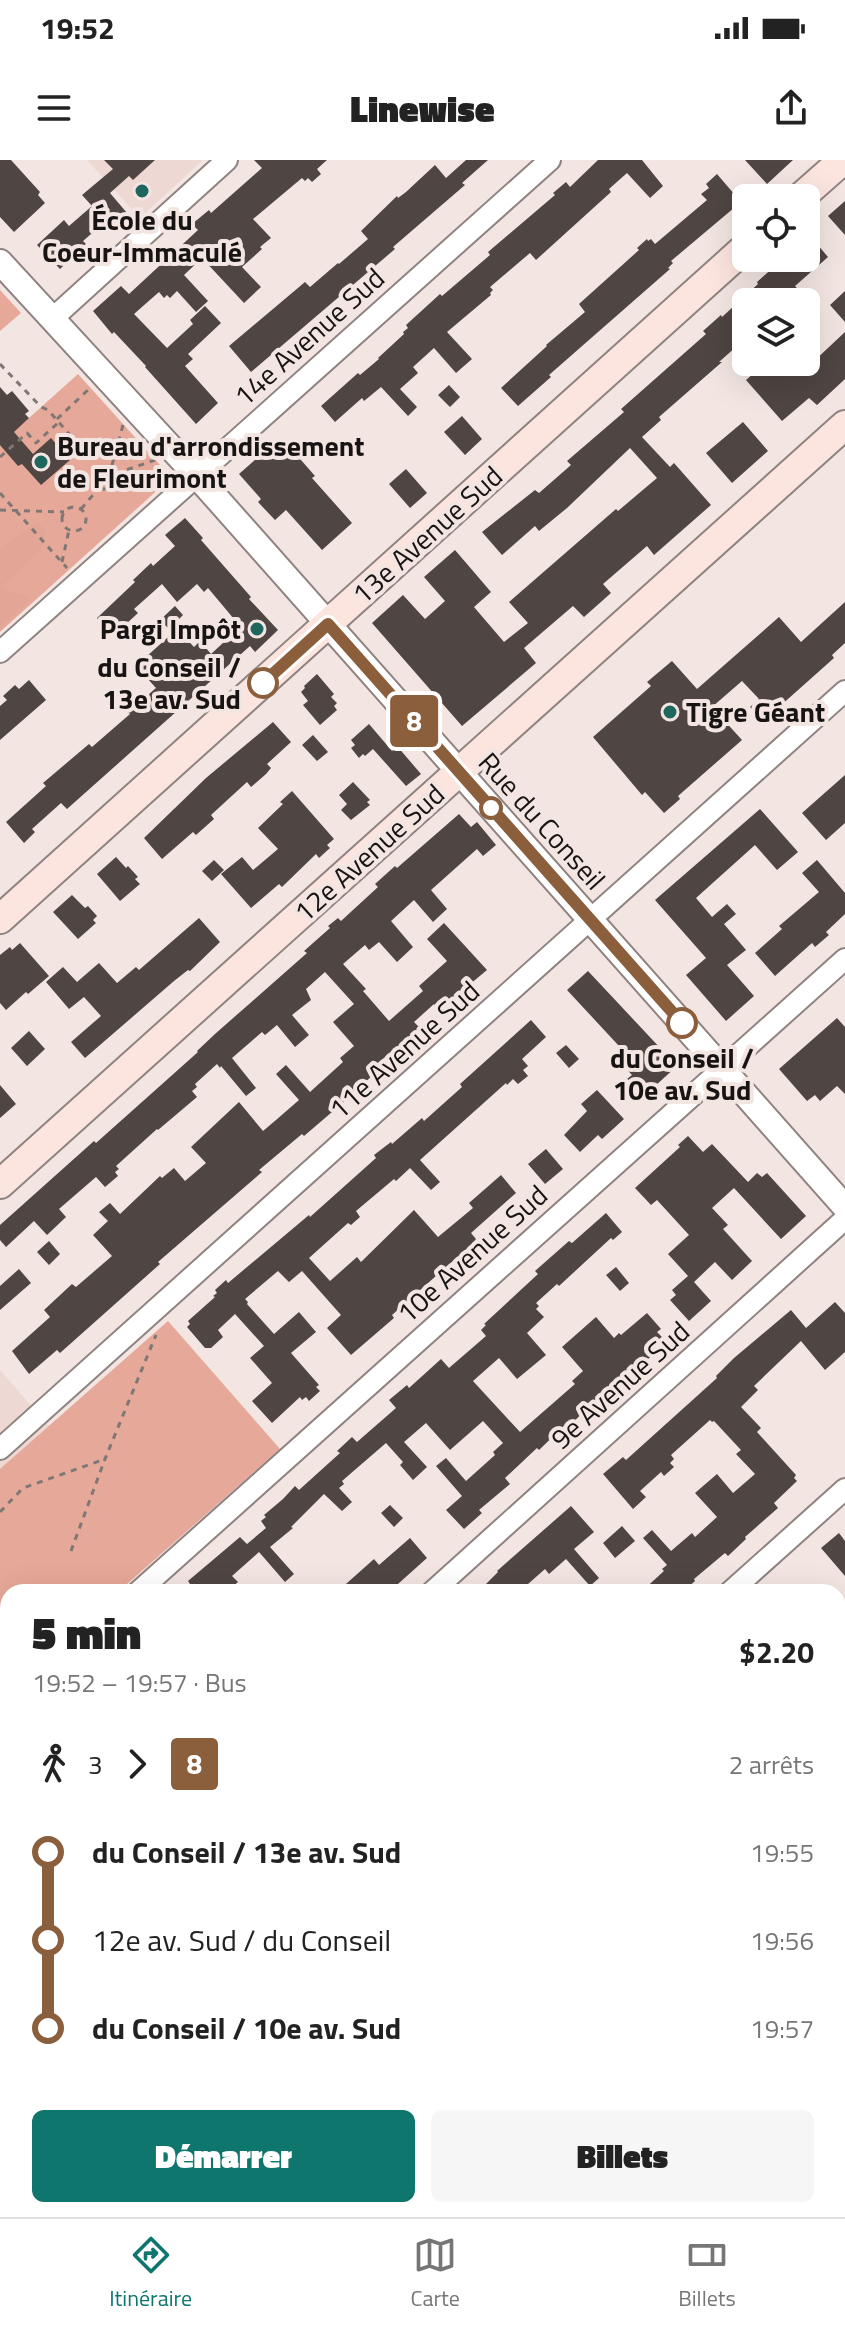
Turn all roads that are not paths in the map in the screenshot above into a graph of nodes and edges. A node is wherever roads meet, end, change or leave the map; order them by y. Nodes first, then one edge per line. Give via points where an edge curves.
1 (227, 160) edge
2 (550, 160) edge
3 (843, 160) edge
4 (816, 184) edge
5 (732, 260) edge
6 (0, 262) edge
7 (52, 319) junction
8 (845, 425) edge
9 (196, 475) junction
10 (328, 624) junction
11 (0, 652) edge
12 (845, 691) edge
13 (459, 772) junction
14 (0, 919) edge
15 (590, 920) junction
16 (845, 959) edge
17 (722, 1068) junction
18 (0, 1184) edge
19 (845, 1207) edge
20 (845, 1219) edge
21 (0, 1449) edge
22 (845, 1489) edge
23 (147, 1584) edge
24 (441, 1584) edge
25 (739, 1584) edge

1 - 7 street
2 - 9 street, 14e Avenue Sud
3 - 4 main road
5 - 10 main road, 13e Avenue Sud
6 - 7 street, Rue du Conseil
7 - 9 street, Rue du Conseil
8 - 13 main road, 12e Avenue Sud
9 - 10 street, Rue du Conseil
9 - 11 street, 14e Avenue Sud
10 - 13 street, Rue du Conseil
10 - 14 main road, 13e Avenue Sud
12 - 15 street, 11e Avenue Sud
13 - 15 street, Rue du Conseil
13 - 18 main road, 12e Avenue Sud
15 - 17 street, Rue du Conseil
15 - 21 street, 11e Avenue Sud
16 - 17 street, 10e Avenue Sud
17 - 19 street, Rue du Conseil
17 - 23 street, 10e Avenue Sud
20 - 24 street, 9e Avenue Sud
22 - 25 street

